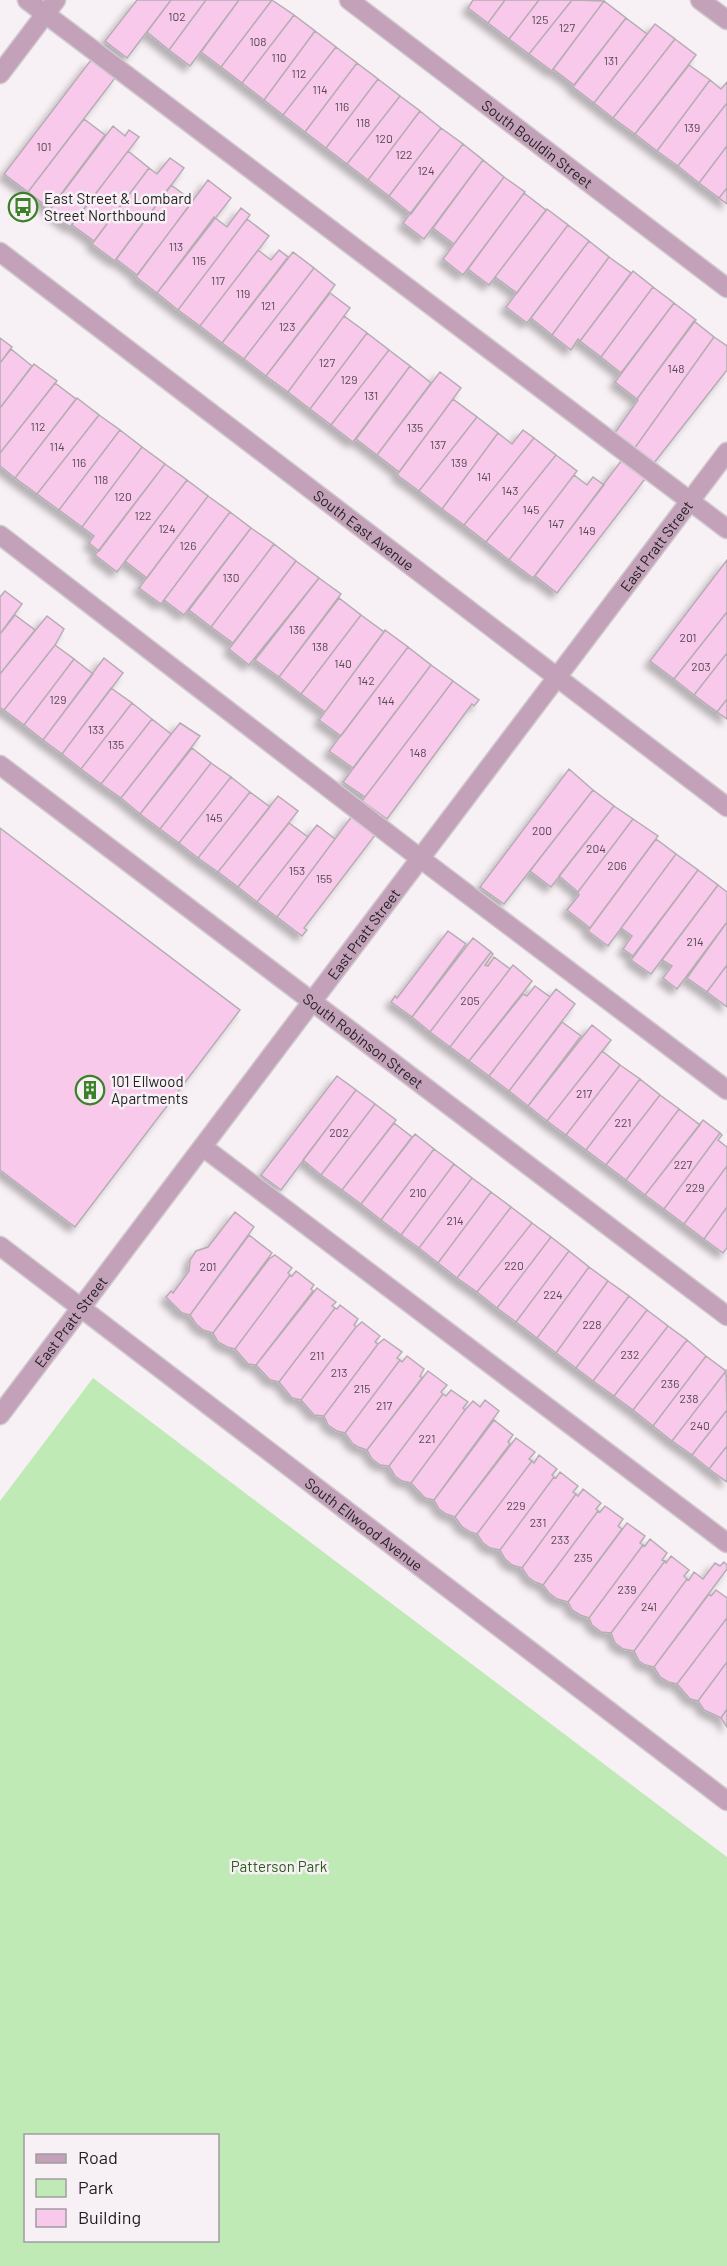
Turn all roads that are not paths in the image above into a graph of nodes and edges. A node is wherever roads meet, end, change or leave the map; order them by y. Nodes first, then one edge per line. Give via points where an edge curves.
1 (27, 0) edge
2 (349, 0) edge
3 (700, 0) edge
4 (51, 7) edge
5 (727, 20) edge
6 (0, 74) edge
7 (0, 252) edge
8 (727, 288) edge
9 (727, 452) edge
10 (690, 501) junction
11 (727, 529) edge
12 (0, 535) edge
13 (557, 677) junction
14 (0, 765) edge
15 (727, 807) edge
16 (421, 859) junction
17 (312, 1002) junction
18 (727, 1090) edge
19 (203, 1147) junction
20 (0, 1246) edge
21 (81, 1307) junction
22 (727, 1316) edge
23 (0, 1415) edge
24 (727, 1543) edge
25 (727, 1801) edge

1 - 4 street
2 - 8 street, South Bouldin Street
3 - 5 street
4 - 6 street
4 - 10 street
7 - 13 street, South East Avenue
9 - 10 street, East Pratt Street
10 - 11 street
10 - 13 street, East Pratt Street
12 - 16 street
13 - 15 street, South East Avenue
13 - 16 street, East Pratt Street
14 - 17 street, South Robinson Street
16 - 17 street, East Pratt Street
16 - 18 street
17 - 19 street, East Pratt Street
17 - 22 street, South Robinson Street
19 - 21 street, East Pratt Street
19 - 24 street
20 - 21 street, South Ellwood Avenue
21 - 23 street, East Pratt Street
21 - 25 street, South Ellwood Avenue

